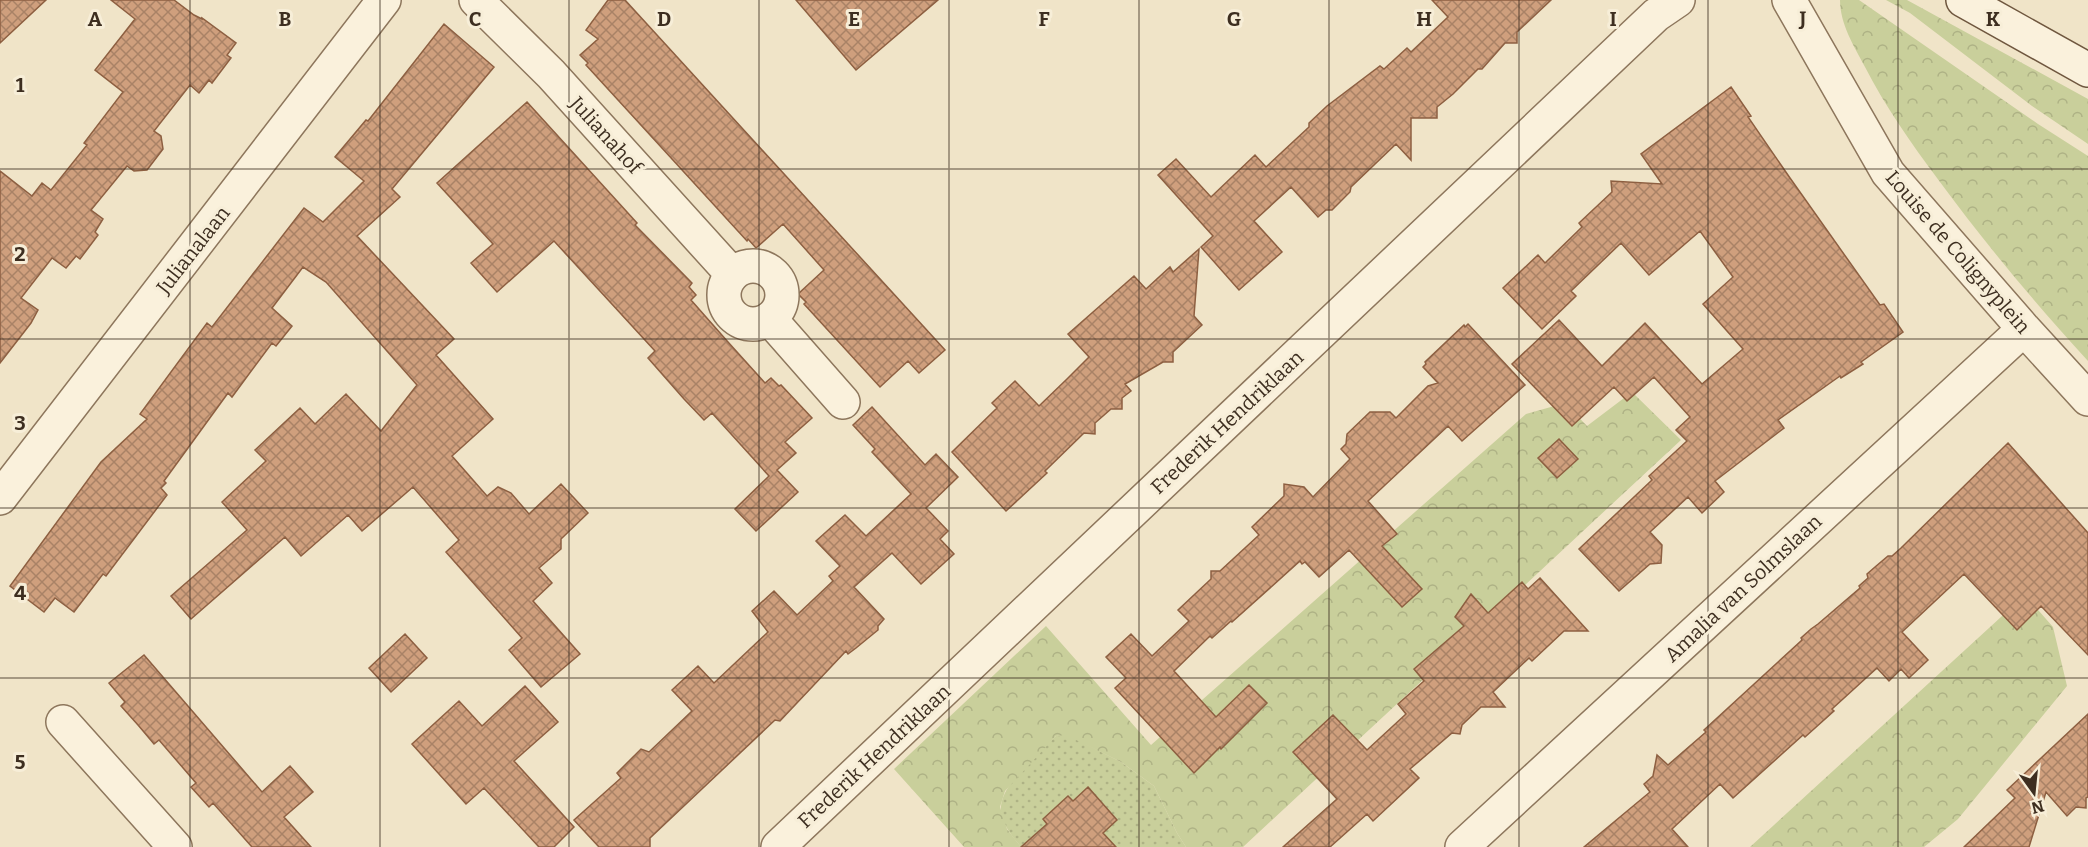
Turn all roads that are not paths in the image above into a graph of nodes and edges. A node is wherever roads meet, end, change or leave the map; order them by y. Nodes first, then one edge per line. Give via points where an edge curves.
1 (384, 0) edge
2 (476, 0) edge
3 (1678, 0) edge
4 (1789, 0) edge
5 (1963, 0) edge
6 (2088, 70) edge
7 (2024, 329) junction
8 (2088, 399) edge
9 (843, 402) dead end
10 (0, 498) edge
11 (63, 722) dead end
12 (175, 847) edge
13 (778, 847) edge
14 (1462, 847) edge

1 - 10 street, Julianalaan
2 - 9 street, Julianahof via 551,74 732,274 724,290 724,301 734,317 752,324 770,319
3 - 13 street, Frederik Hendriklaan via 1656,15
4 - 7 street, Louise de Colignyplein via 1888,173
5 - 6 street
7 - 8 street, Louise de Colignyplein
7 - 14 street, Amalia van Solmslaan
11 - 12 street

